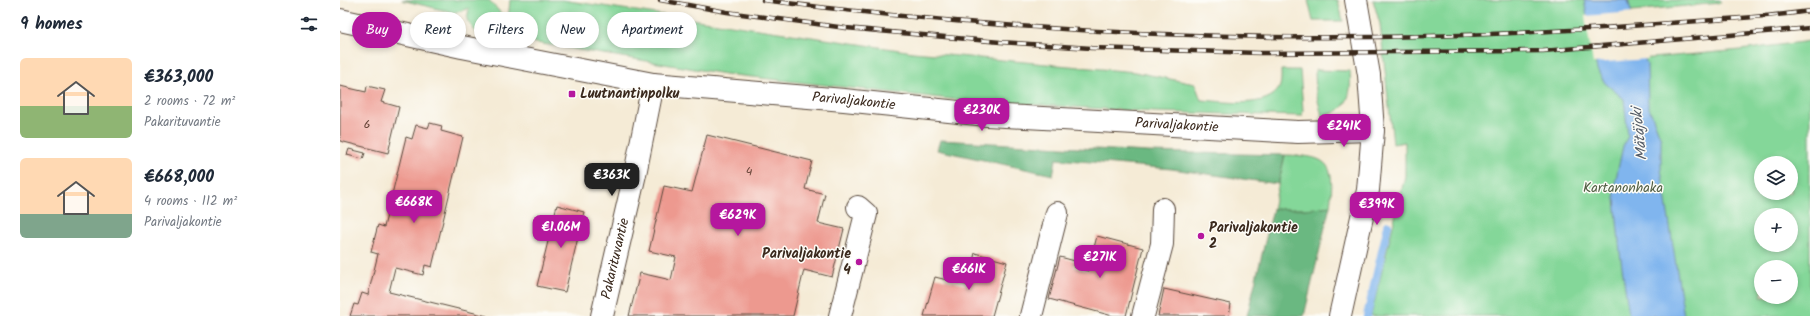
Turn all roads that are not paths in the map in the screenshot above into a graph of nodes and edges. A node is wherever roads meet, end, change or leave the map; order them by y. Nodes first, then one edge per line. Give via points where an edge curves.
1 (1356, 0) edge
2 (340, 20) edge
3 (653, 84) junction
4 (1373, 130) junction
5 (858, 208) dead end
6 (1163, 209) dead end
7 (1056, 213) dead end
8 (602, 316) edge
9 (840, 316) edge
10 (1031, 316) edge
11 (1143, 316) edge
12 (1340, 316) edge

1 - 4 street via 1369,75
2 - 3 street, Parivaljakontie via 462,47
3 - 4 street, Parivaljakontie via 987,115 1298,132
3 - 8 street, Pakarituvantie
4 - 12 street via 1368,190
5 - 9 street via 866,214
6 - 11 street via 1162,244
7 - 10 street

